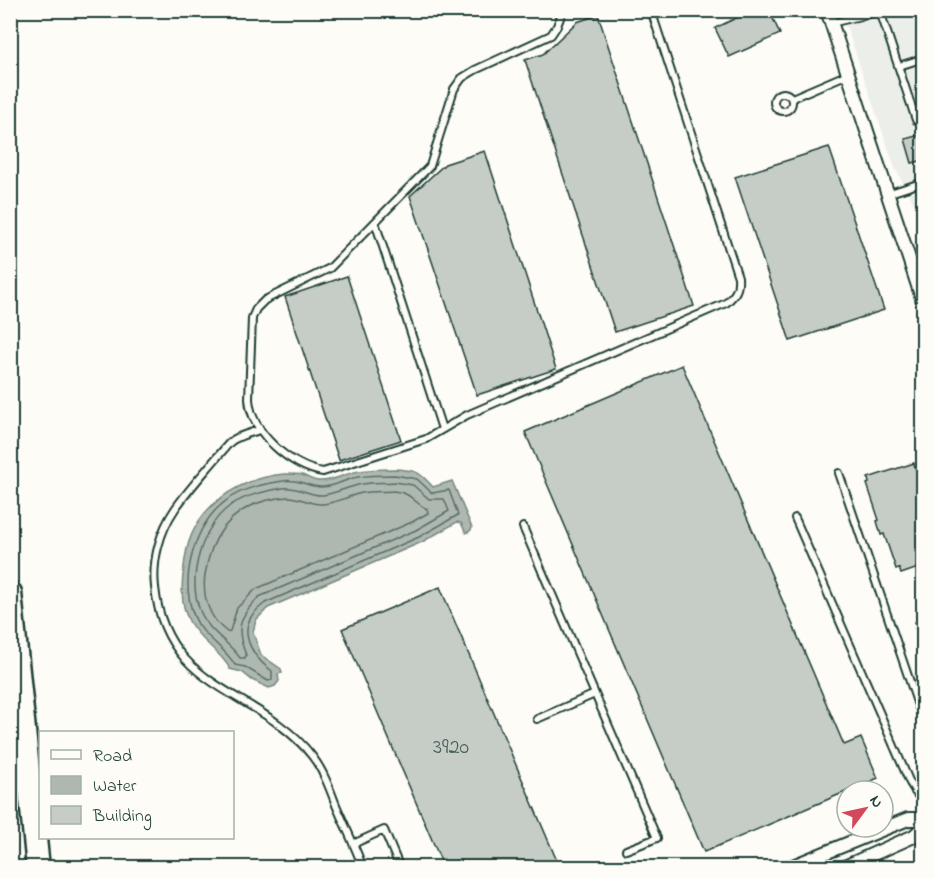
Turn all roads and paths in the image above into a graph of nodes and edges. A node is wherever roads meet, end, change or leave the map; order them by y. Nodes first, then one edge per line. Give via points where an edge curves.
1 (563, 10) edge
2 (651, 10) edge
3 (827, 10) edge
4 (882, 11) edge
5 (831, 23) junction
6 (924, 58) edge
7 (899, 66) junction
8 (848, 74) junction
9 (792, 98) dead end
10 (924, 117) edge
11 (924, 182) edge
12 (887, 194) junction
13 (375, 222) junction
14 (924, 304) edge
15 (442, 429) junction
16 (259, 430) junction
17 (839, 472) dead end
18 (795, 518) dead end
19 (523, 527) dead end
20 (10, 593) edge
21 (595, 694) junction
22 (537, 719) dead end
23 (924, 723) edge
24 (924, 777) edge
25 (915, 792) junction
26 (924, 805) edge
27 (924, 819) edge
28 (924, 827) edge
29 (353, 844) junction
30 (626, 850) dead end
31 (38, 867) edge
32 (363, 867) edge
33 (400, 867) edge
34 (788, 867) edge
35 (842, 867) edge

1 - 13 lane via 551,35 462,78 453,89 430,166
2 - 15 lane via 738,278 735,296
3 - 5 street
4 - 5 lane
4 - 7 lane
5 - 8 street
6 - 7 lane
7 - 10 lane via 916,120
8 - 9 lane
8 - 12 street
11 - 12 lane
12 - 14 street
13 - 15 lane
13 - 16 lane via 330,268 265,300 254,313 249,399
15 - 16 lane via 426,439 323,472 292,459
16 - 29 lane via 232,441 171,515 156,557 157,604 174,644 191,665 205,678 279,724 314,758
17 - 23 lane
18 - 25 lane
19 - 21 lane
20 - 31 highway
21 - 22 lane
21 - 30 lane via 657,838
24 - 25 lane
25 - 26 lane
27 - 34 street via 908,819
28 - 35 street via 914,836
29 - 32 lane
29 - 33 lane via 384,830

